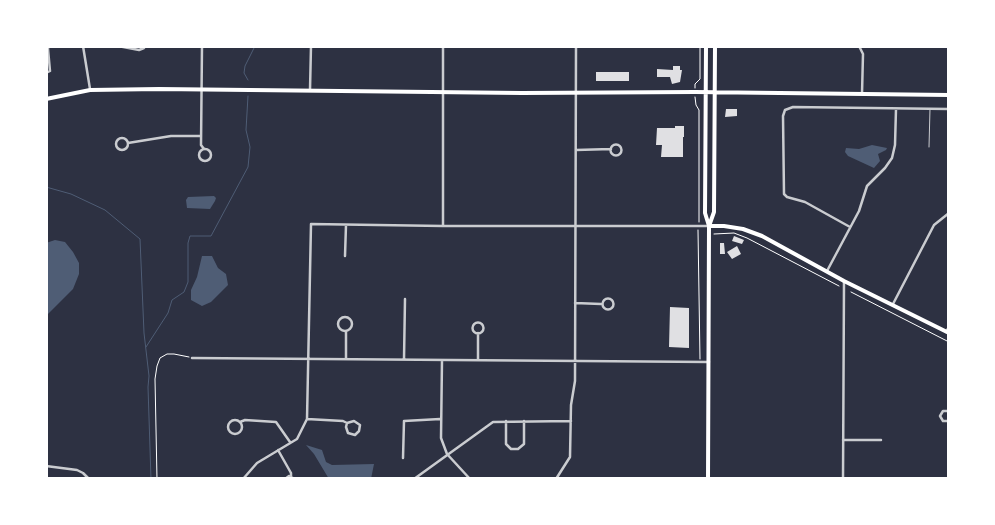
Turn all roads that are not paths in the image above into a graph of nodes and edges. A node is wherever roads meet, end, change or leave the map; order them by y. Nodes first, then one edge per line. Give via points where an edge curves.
1 (84, 46) edge
2 (118, 46) edge
3 (145, 46) edge
4 (202, 46) edge
5 (311, 46) edge
6 (443, 46) edge
7 (576, 46) edge
8 (706, 46) edge
9 (715, 46) edge
10 (859, 46) edge
11 (49, 48) edge
12 (46, 54) edge
13 (46, 73) edge
14 (90, 90) junction
15 (202, 90) junction
16 (310, 90) junction
17 (443, 92) junction
18 (576, 92) junction
19 (715, 93) junction
20 (706, 94) junction
21 (862, 94) junction
22 (949, 95) edge
23 (46, 99) edge
24 (930, 108) junction
25 (949, 108) edge
26 (896, 109) junction
27 (201, 136) junction
28 (128, 143) junction
29 (929, 147) dead end
30 (204, 149) junction
31 (611, 149) junction
32 (576, 150) junction
33 (949, 213) edge
34 (346, 224) junction
35 (443, 226) junction
36 (576, 226) junction
37 (709, 226) junction
38 (850, 227) junction
39 (345, 256) dead end
40 (827, 272) junction
41 (844, 281) junction
42 (404, 299) dead end
43 (576, 303) junction
44 (602, 304) junction
45 (893, 304) junction
46 (949, 326) edge
47 (346, 331) junction
48 (948, 332) edge
49 (478, 333) junction
50 (192, 358) road end
51 (309, 358) junction
52 (346, 358) junction
53 (404, 359) junction
54 (442, 360) junction
55 (478, 360) junction
56 (575, 360) junction
57 (709, 362) junction
58 (949, 405) edge
59 (948, 410) edge
60 (307, 419) junction
61 (441, 419) junction
62 (571, 420) junction
63 (506, 421) junction
64 (524, 421) junction
65 (949, 421) edge
66 (240, 422) junction
67 (347, 423) junction
68 (843, 440) junction
69 (881, 440) dead end
70 (290, 442) junction
71 (278, 450) junction
72 (447, 454) junction
73 (403, 458) dead end
74 (46, 466) edge
75 (292, 476) junction
76 (89, 479) edge
77 (244, 479) edge
78 (285, 479) edge
79 (295, 479) edge
80 (414, 479) edge
81 (470, 479) edge
82 (556, 479) edge
83 (708, 479) edge
84 (842, 479) edge

1 - 14 street
2 - 3 street via 140,50
4 - 15 street
5 - 16 street
6 - 17 street
7 - 18 street
8 - 20 main road
9 - 19 main road
10 - 21 street via 863,54
11 - 12 street
11 - 13 street via 50,71
14 - 15 main road
14 - 23 main road
15 - 16 main road
15 - 27 street
16 - 17 main road
17 - 18 main road
17 - 35 street
18 - 20 main road
18 - 32 street
19 - 20 main road
19 - 21 main road
19 - 37 main road via 714,212
20 - 37 main road via 705,213
21 - 22 main road
24 - 25 street
24 - 26 street
24 - 29 lane
26 - 38 street via 892,158 867,186
26 - 38 street via 792,107 784,112 784,194
27 - 28 street via 171,136
27 - 30 street
28 - 28 street via 121,138 116,146 125,150
30 - 30 street via 199,155 206,161 212,154
31 - 31 street via 617,155 622,150 617,144
31 - 32 street
32 - 36 street
33 - 45 street via 934,225
34 - 35 street
34 - 39 street
34 - 51 street via 311,224
35 - 36 street
36 - 37 street
36 - 43 street
37 - 40 main road via 743,229 762,236
37 - 57 main road
38 - 40 street
40 - 41 main road
41 - 45 main road
41 - 68 street
42 - 53 street
43 - 44 street
43 - 56 street
44 - 44 street via 607,310 614,304 608,298
45 - 48 main road
46 - 48 street
47 - 47 street via 352,322 342,317 338,325
47 - 52 street
49 - 49 street via 484,327 478,322 473,325
49 - 55 street
50 - 51 street
51 - 52 street
51 - 60 street
52 - 53 street
53 - 54 street
54 - 55 street
54 - 61 street
55 - 56 street
56 - 57 street
56 - 62 street
57 - 83 main road
58 - 59 street
59 - 65 street via 942,411 940,416 943,421
60 - 67 street
60 - 70 street via 297,439
61 - 72 street via 441,438
61 - 73 street via 404,421
62 - 64 street
62 - 82 street via 570,457
63 - 64 street
63 - 64 street via 506,444 514,449 524,444
63 - 72 street via 493,422
66 - 66 street via 230,422 229,431 234,434 240,432
66 - 70 street via 276,422
67 - 67 street via 348,433 355,435 360,431 357,422
68 - 69 street
68 - 84 street
70 - 71 street
71 - 75 street
71 - 77 street via 257,463
72 - 80 street
72 - 81 street
74 - 76 street via 77,470
75 - 78 street
75 - 79 street

